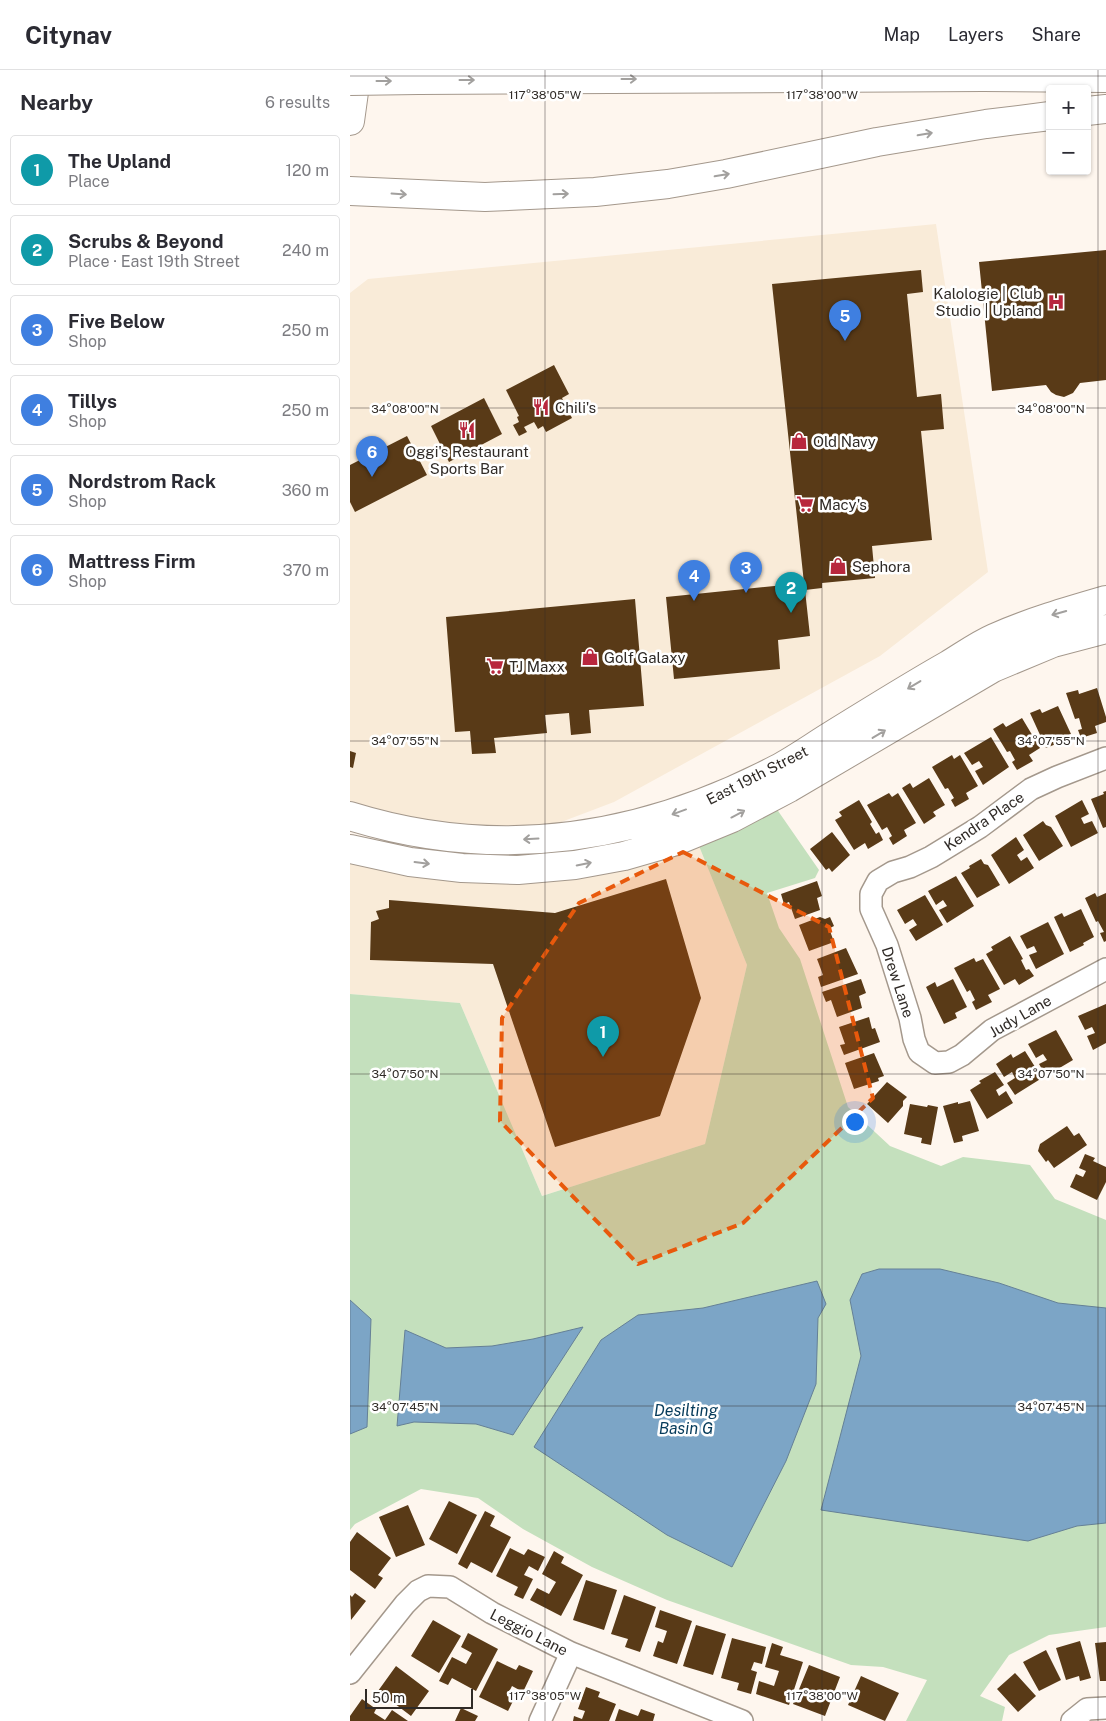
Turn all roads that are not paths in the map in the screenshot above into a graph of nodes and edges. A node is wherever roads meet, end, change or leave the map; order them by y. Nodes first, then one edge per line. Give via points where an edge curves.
1 (357, 70) edge
2 (1106, 78) edge
3 (350, 81) edge
4 (1106, 109) edge
5 (1091, 111) edge
6 (1046, 116) edge
7 (350, 121) edge
8 (350, 191) edge
9 (1106, 600) edge
10 (1106, 629) edge
11 (1106, 758) edge
12 (350, 816) edge
13 (350, 850) edge
14 (871, 894) joint
15 (1106, 969) edge
16 (935, 1062) joint
17 (571, 1653) junction
18 (350, 1673) edge
19 (1106, 1708) edge
20 (736, 1720) edge
21 (1072, 1720) edge
22 (540, 1721) edge

1 - 7 main road
3 -> 2 main road, bridge
4 - 5 main road
8 -> 6 main road via 485,197 595,192 716,176 877,142
9 -> 12 main road, East 19th Street via 1052,615 992,639 778,768 719,797 666,816 565,837 517,840 464,840 436,836
13 -> 10 main road, East 19th Street via 410,862 518,870 575,865 624,856 676,841 732,818 789,788 993,668 1053,643
11 - 14 street, Kendra Place via 1031,789 931,858 892,872 878,881
14 - 16 street, Drew Lane via 871,909 887,945 914,1039 920,1052
15 - 16 street, Judy Lane via 992,1030 962,1055 948,1062
17 - 18 street, Leggio Lane via 492,1614 450,1587 428,1586 404,1604
17 - 20 street, Leggio Lane
17 - 22 street
19 - 21 street via 1087,1709

